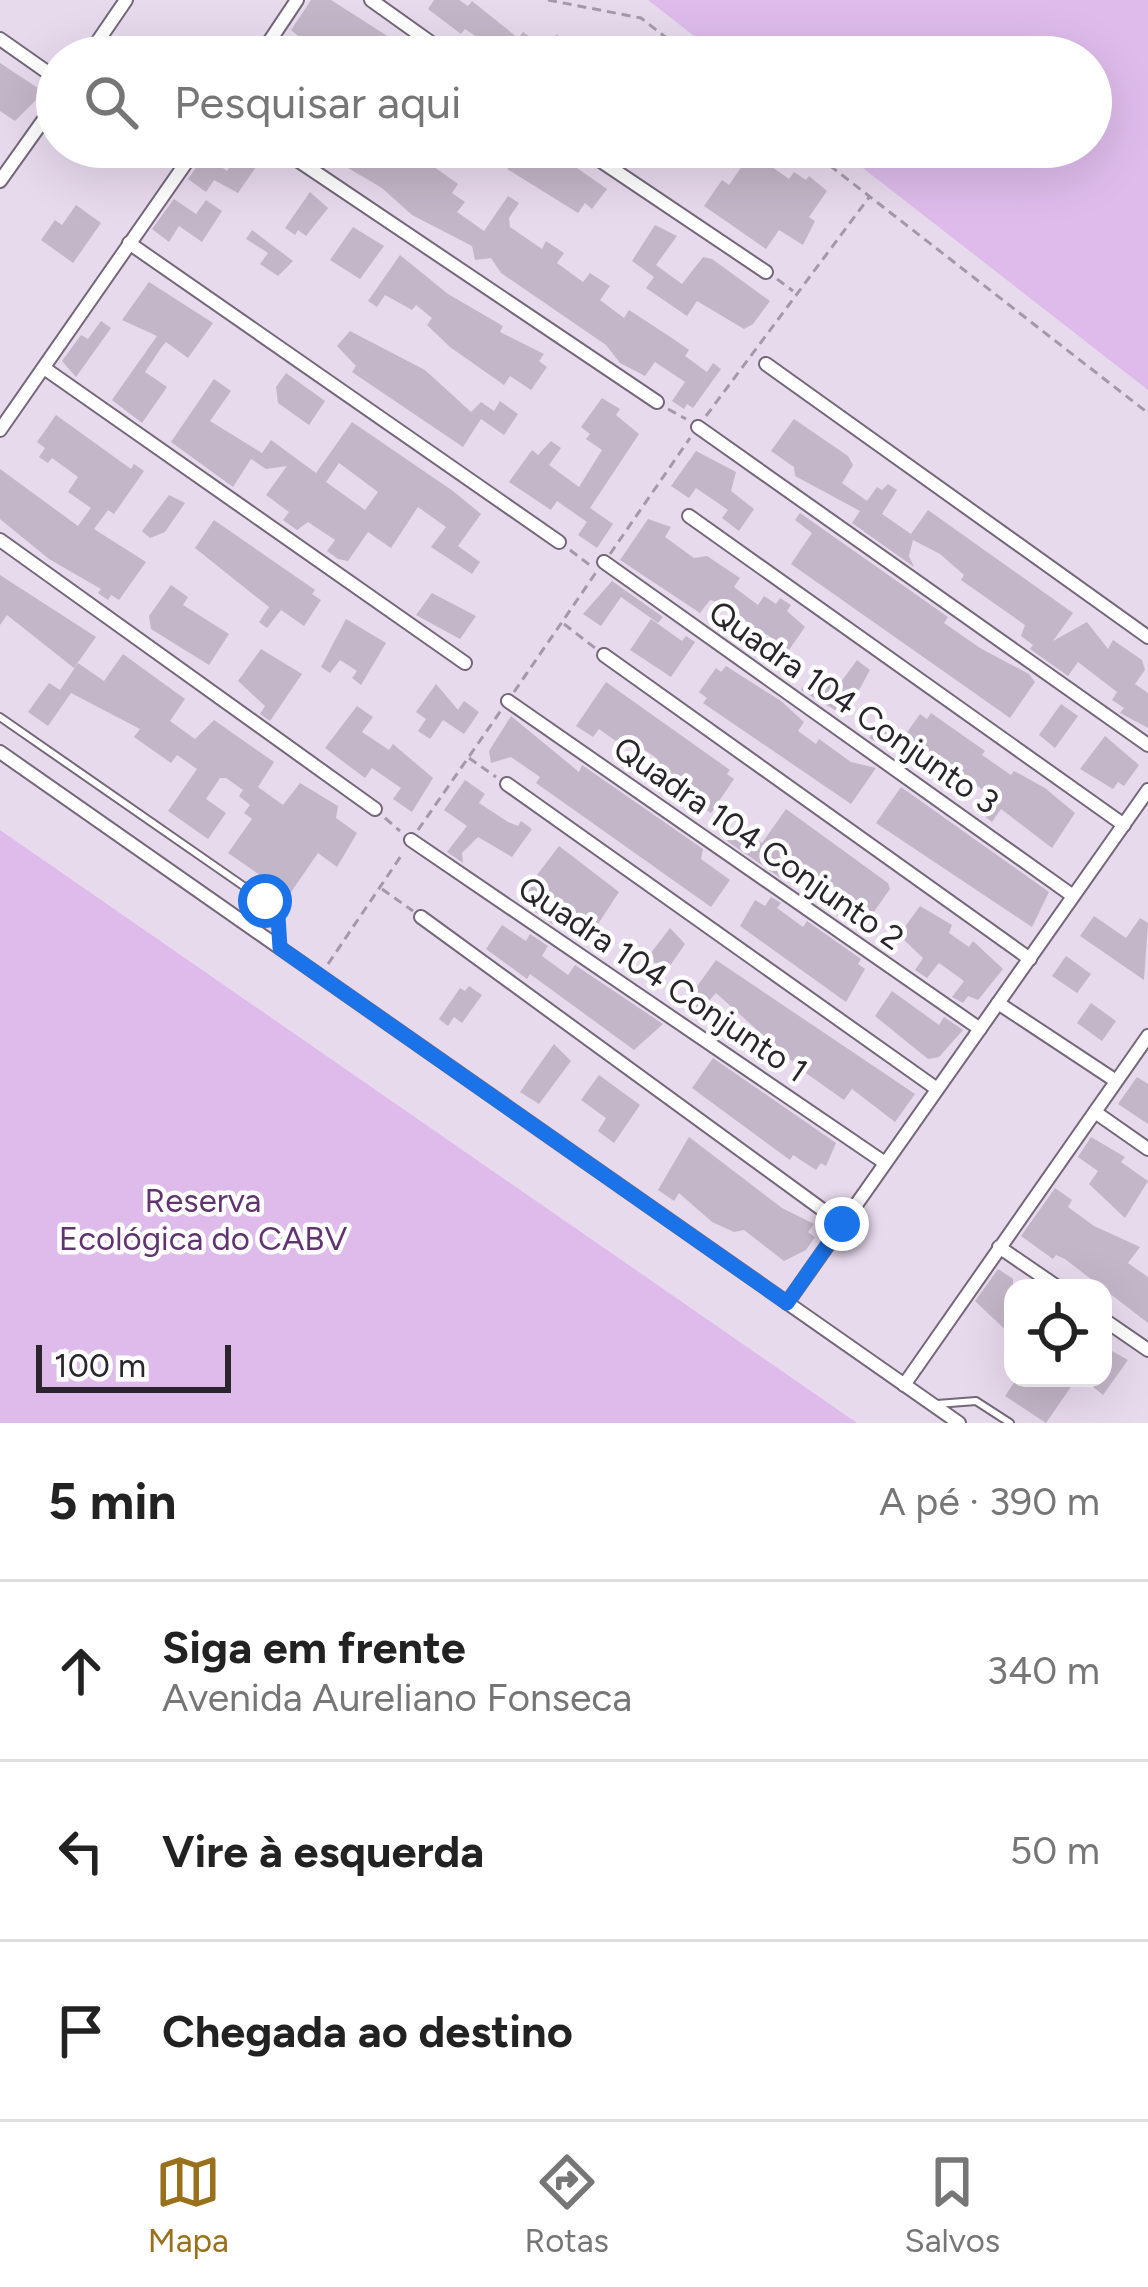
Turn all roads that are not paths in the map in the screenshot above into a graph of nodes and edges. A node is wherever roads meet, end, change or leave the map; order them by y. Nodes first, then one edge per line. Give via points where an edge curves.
1 (126, 0) edge
2 (297, 0) edge
3 (371, 0) edge
4 (101, 36) edge
5 (273, 36) edge
6 (422, 36) edge
7 (0, 39) edge
8 (36, 64) edge
9 (36, 130) edge
10 (182, 168) edge
11 (309, 168) edge
12 (611, 168) edge
13 (0, 181) edge
14 (129, 243) junction
15 (766, 272) road end
16 (766, 364) dead end
17 (44, 368) junction
18 (656, 402) road end
19 (698, 427) road end
20 (0, 430) edge
21 (688, 517) dead end
22 (0, 540) edge
23 (559, 542) road end
24 (601, 566) road end
25 (1148, 637) edge
26 (604, 655) road end
27 (465, 663) dead end
28 (508, 701) dead end
29 (0, 717) edge
30 (1148, 745) edge
31 (0, 752) edge
32 (507, 784) road end
33 (1146, 795) edge
34 (375, 809) road end
35 (1124, 825) junction
36 (411, 840) road end
37 (1073, 896) junction
38 (421, 917) road end
39 (280, 948) junction
40 (1030, 958) junction
41 (998, 1003) junction
42 (980, 1029) junction
43 (1148, 1036) edge
44 (1143, 1052) edge
45 (1116, 1082) junction
46 (937, 1089) junction
47 (1095, 1112) junction
48 (1148, 1149) edge
49 (885, 1163) junction
50 (842, 1224) junction
51 (999, 1246) junction
52 (1046, 1279) edge
53 (787, 1303) junction
54 (1112, 1325) edge
55 (1148, 1350) edge
56 (904, 1385) junction
57 (933, 1405) junction
58 (959, 1423) edge
59 (1010, 1423) edge

1 - 4 street
2 - 5 street
3 - 6 street
7 - 8 street
9 - 13 street
10 - 14 street
11 - 18 street
12 - 15 street
14 - 17 street
14 - 23 street
16 - 25 street
17 - 20 street
17 - 27 street
19 - 30 street
21 - 35 street
22 - 34 street
24 - 37 street, Quadra 104 Conjunto 3
26 - 40 street
28 - 42 street, Quadra 104 Conjunto 2
29 - 39 lane via 265,901 278,917
31 - 39 street
32 - 46 street
33 - 35 street
35 - 37 street
36 - 49 street, Quadra 104 Conjunto 1
37 - 40 street
38 - 50 street
39 - 53 street
40 - 41 street
41 - 42 street
41 - 45 street
42 - 46 street
43 - 44 street
44 - 45 street
45 - 47 street
46 - 49 street
47 - 48 street
47 - 51 street
49 - 50 street
50 - 53 street
51 - 52 street
51 - 56 street
53 - 56 street
54 - 55 street
56 - 57 street
57 - 58 street
57 - 59 lane via 976,1401

